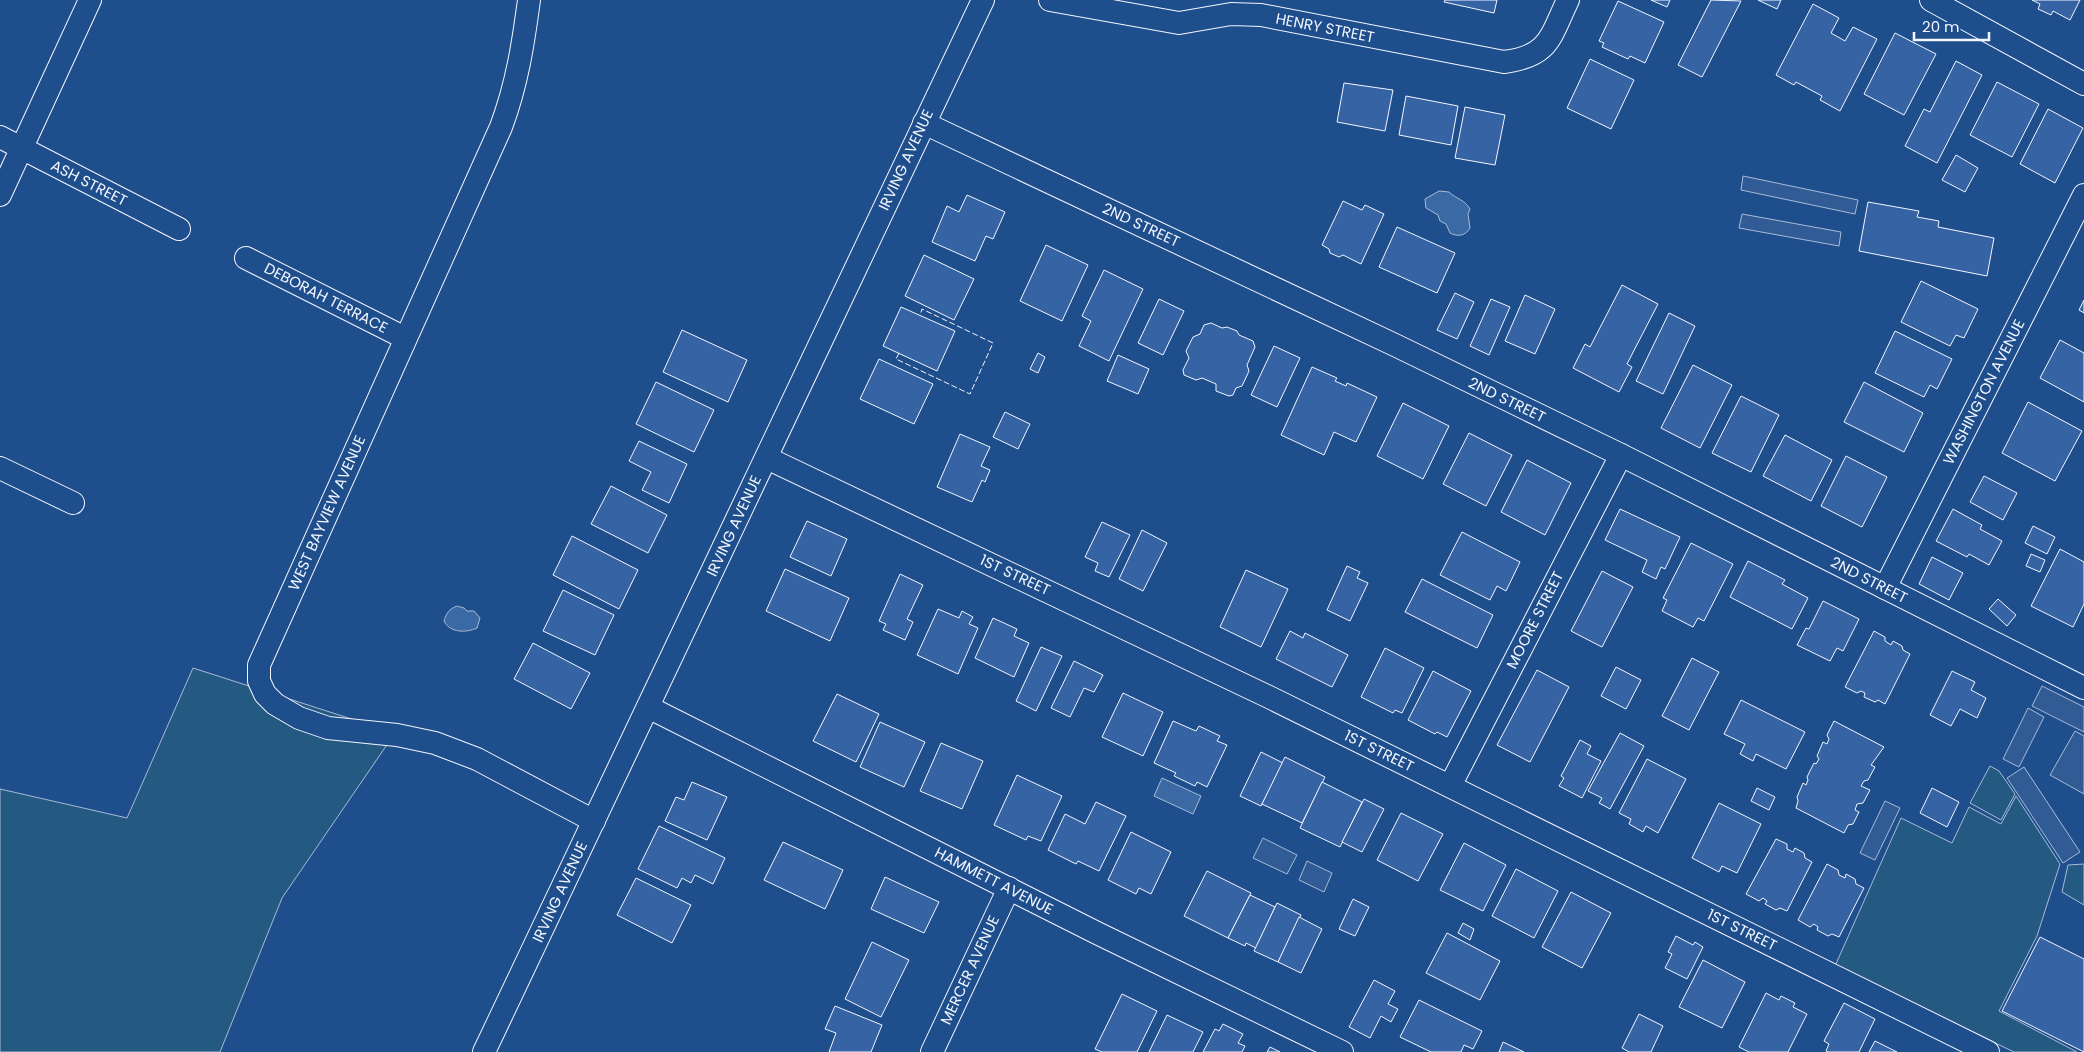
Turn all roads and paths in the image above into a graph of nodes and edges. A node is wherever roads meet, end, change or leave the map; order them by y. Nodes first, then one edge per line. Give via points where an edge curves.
1 (90, 0) edge
2 (529, 0) edge
3 (982, 0) edge
4 (1050, 0) edge
5 (1568, 0) edge
6 (1930, 0) edge
7 (2084, 84) edge
8 (924, 122) junction
9 (0, 137) edge
10 (22, 148) junction
11 (0, 195) edge
12 (2084, 196) edge
13 (179, 229) dead end
14 (246, 258) dead end
15 (405, 338) junction
16 (1621, 455) junction
17 (767, 458) junction
18 (0, 468) edge
19 (72, 503) dead end
20 (1885, 588) junction
21 (2084, 688) edge
22 (648, 707) junction
23 (1450, 786) junction
24 (594, 821) junction
25 (1008, 888) junction
26 (484, 1052) edge
27 (932, 1052) edge
28 (1342, 1052) edge
29 (1988, 1052) edge

1 - 10 street
2 - 15 street, WEST BAYVIEW AVENUE via 521,60 510,102
3 - 8 street, IRVING AVENUE
4 - 5 street, HENRY STREET via 1179,23 1231,14 1261,15 1504,62 1524,60 1537,53 1548,42
6 - 7 street
8 - 16 street, 2ND STREET
8 - 17 street, IRVING AVENUE
9 - 10 street, ASH STREET
10 - 11 street
10 - 13 street, ASH STREET
12 - 20 street, WASHINGTON AVENUE
14 - 15 street, DEBORAH TERRACE
15 - 24 street, WEST BAYVIEW AVENUE via 259,665 259,681 275,704 299,718 328,728 397,735 435,743 476,759
16 - 20 street, 2ND STREET
16 - 23 street, MOORE STREET
17 - 22 street, IRVING AVENUE
17 - 23 street, 1ST STREET
18 - 19 street
20 - 21 street, 2ND STREET
22 - 24 street, IRVING AVENUE
22 - 25 street, HAMMETT AVENUE
23 - 29 street, 1ST STREET
24 - 26 street, IRVING AVENUE
25 - 27 street, MERCER AVENUE
25 - 28 street, HAMMETT AVENUE

